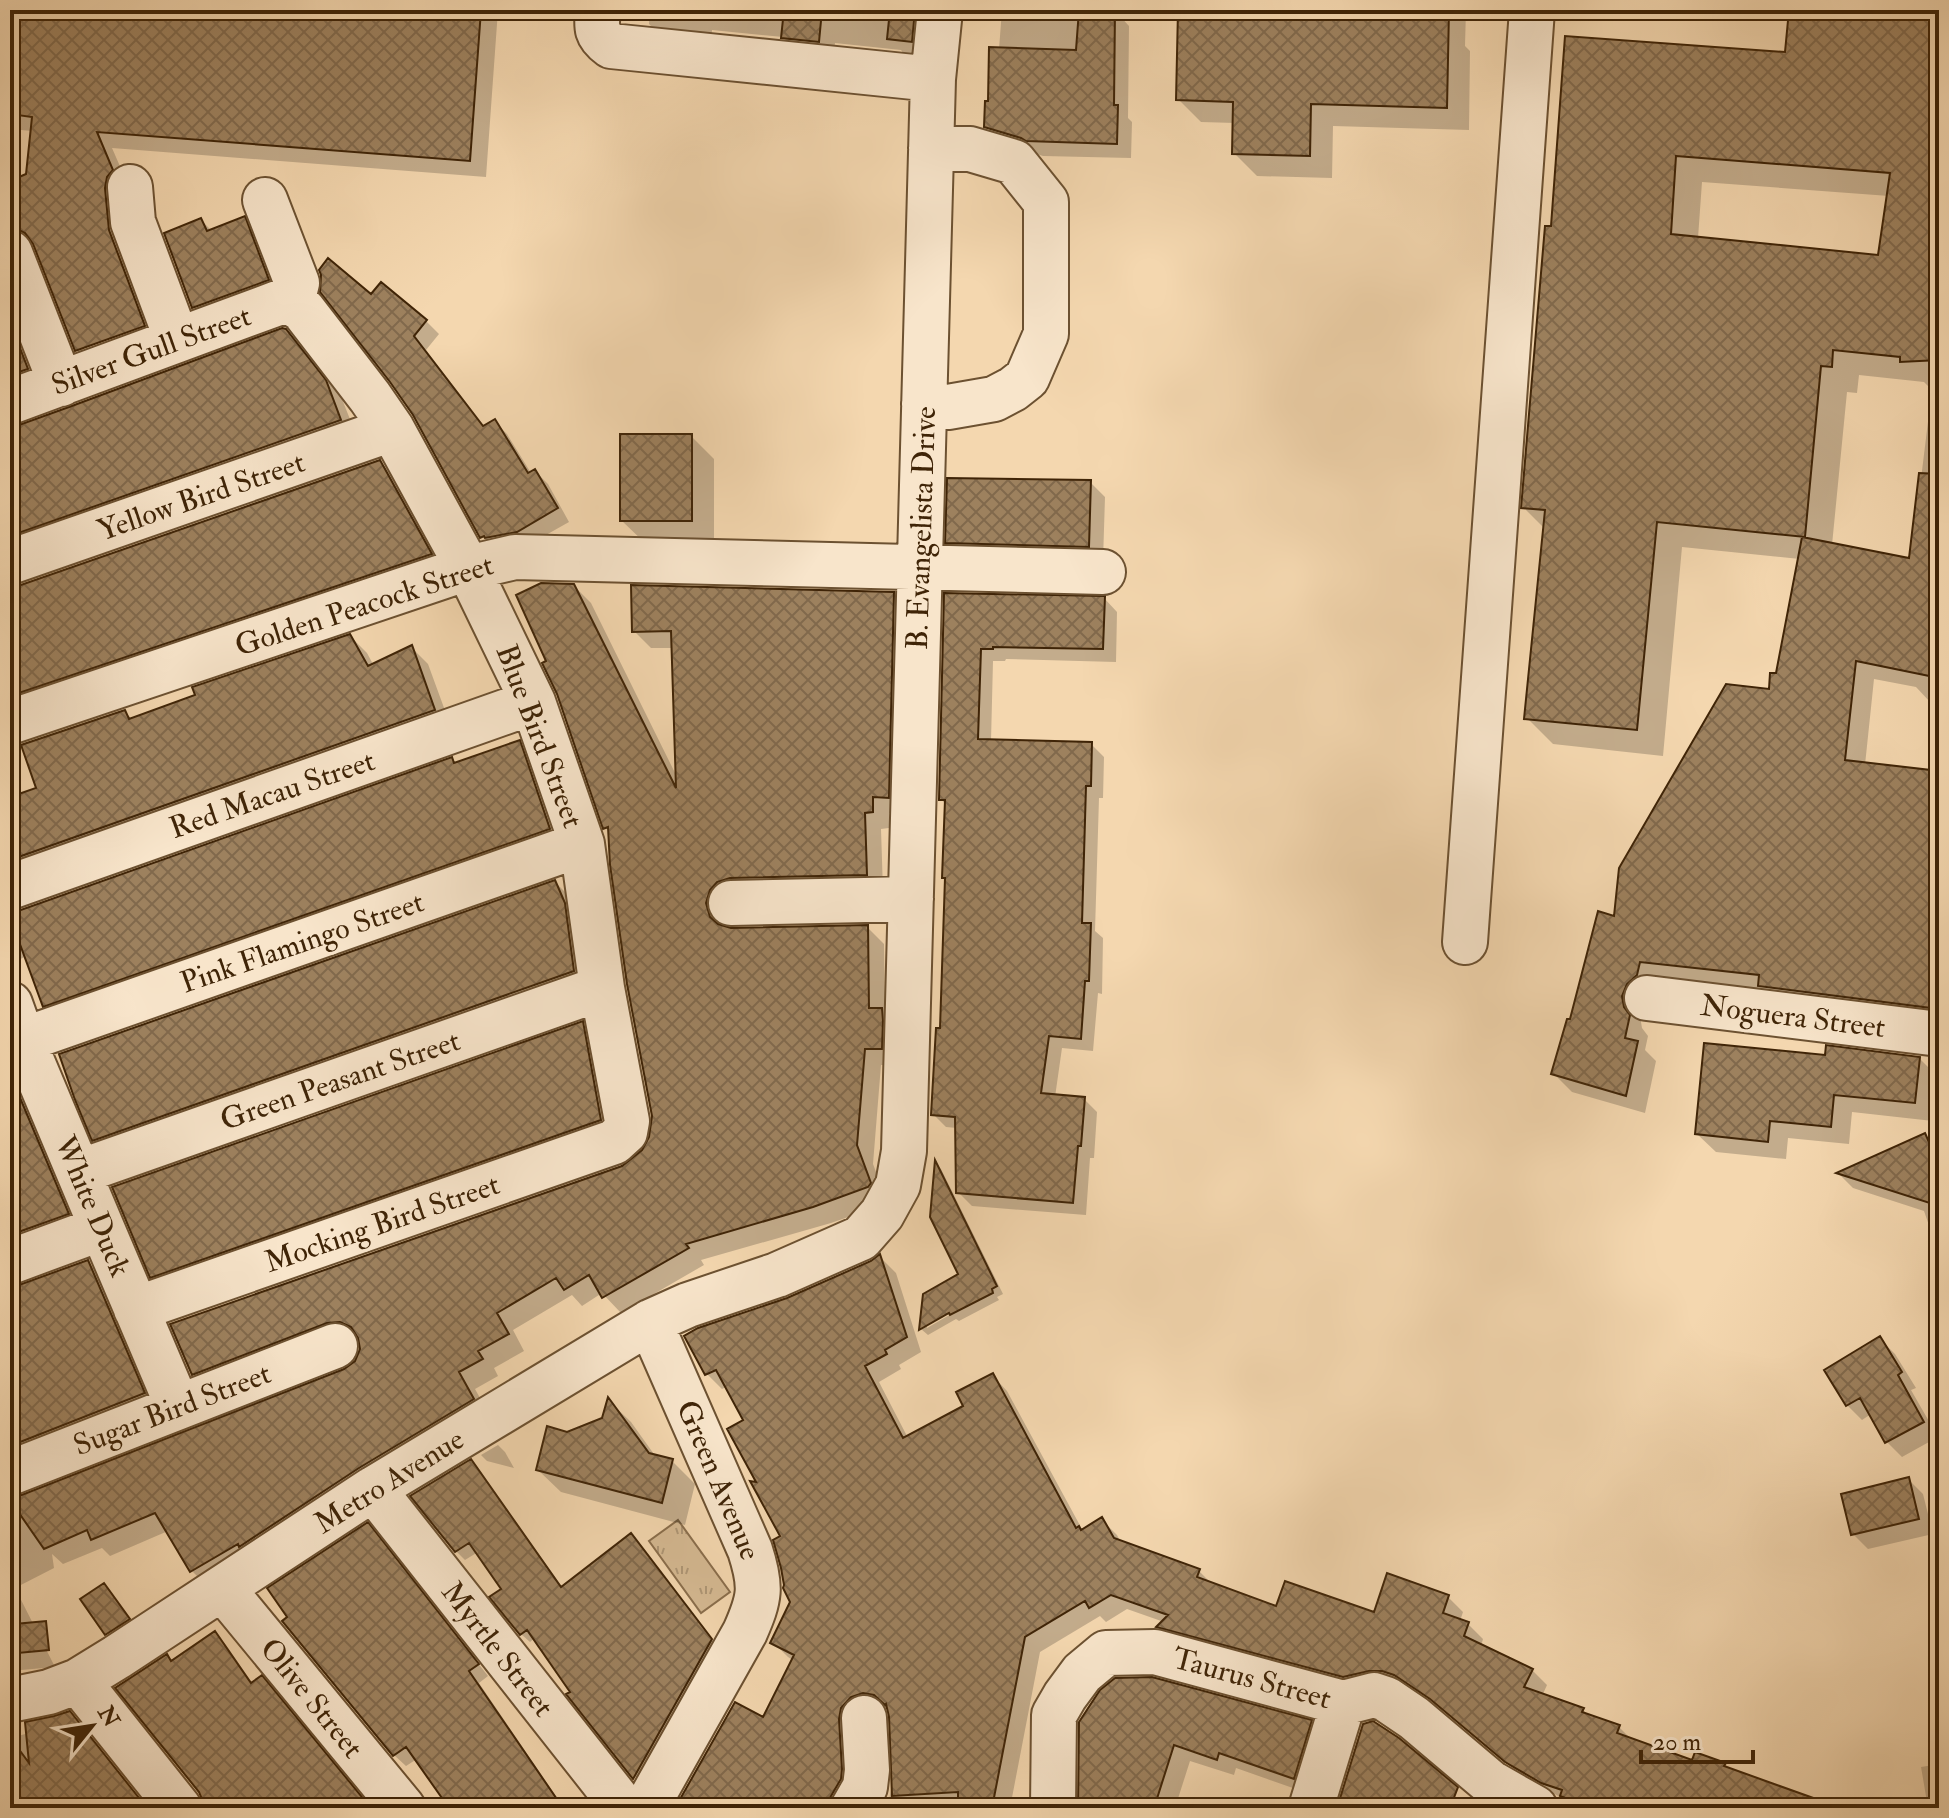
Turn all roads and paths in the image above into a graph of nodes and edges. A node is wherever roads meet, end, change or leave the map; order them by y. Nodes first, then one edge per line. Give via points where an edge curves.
1 (598, 10) edge
2 (940, 10) edge
3 (1532, 10) edge
4 (933, 79) junction
5 (931, 148) junction
6 (130, 187) dead end
7 (265, 200) dead end
8 (10, 253) edge
9 (292, 303) junction
10 (177, 340) junction
11 (61, 384) junction
12 (10, 402) edge
13 (924, 404) junction
14 (392, 429) junction
15 (10, 562) edge
16 (920, 567) junction
17 (468, 568) junction
18 (1103, 572) dead end
19 (533, 702) junction
20 (10, 722) edge
21 (582, 844) junction
22 (10, 887) edge
23 (911, 899) junction
24 (731, 903) dead end
25 (1465, 942) dead end
26 (602, 988) junction
27 (1647, 998) dead end
28 (16, 1022) edge
29 (1939, 1034) edge
30 (625, 1132) joint
31 (79, 1172) junction
32 (102, 1228) junction
33 (10, 1262) edge
34 (777, 1275) joint
35 (136, 1309) junction
36 (650, 1322) junction
37 (335, 1346) dead end
38 (178, 1407) junction
39 (10, 1473) edge
40 (373, 1489) junction
41 (222, 1588) junction
42 (78, 1681) junction
43 (10, 1700) edge
44 (1343, 1703) junction
45 (864, 1718) dead end
46 (179, 1808) edge
47 (403, 1808) edge
48 (624, 1808) edge
49 (646, 1808) edge
50 (853, 1808) edge
51 (1053, 1808) edge
52 (1311, 1808) edge
53 (1535, 1808) edge

1 - 4 street via 600,38 611,46
2 - 4 street, B. Evangelista Drive
3 - 25 street
4 - 5 street, B. Evangelista Drive
5 - 13 street, B. Evangelista Drive
5 - 13 street via 970,149 1014,162 1046,202 1046,334 1027,378 1013,389 994,399 948,407
6 - 10 street via 133,222
7 - 9 street via 297,283
8 - 11 street
9 - 10 street, Silver Gull Street via 278,303
9 - 14 street, Blue Bird Street via 303,310
10 - 11 street, Silver Gull Street
11 - 12 street, Silver Gull Street
13 - 16 street, B. Evangelista Drive
14 - 15 street, Yellow Bird Street
14 - 17 street, Blue Bird Street
16 - 17 street, Golden Peacock Street via 515,557
16 - 18 street, Golden Peacock Street
16 - 23 street, B. Evangelista Drive
17 - 19 street, Blue Bird Street
17 - 20 street, Golden Peacock Street
19 - 21 street, Blue Bird Street
19 - 22 street, Red Macau Street
21 - 26 street, Blue Bird Street
21 - 28 street, Pink Flamingo Street
23 - 24 street
23 - 34 street, B. Evangelista Drive via 904,1151 898,1185 861,1238
26 - 30 street, Blue Bird Street
26 - 31 street, Green Peasant Street
27 - 29 street, Noguera Street
28 - 31 street, White Duck
30 - 35 street, Mocking Bird Street via 614,1142
31 - 32 street, White Duck
32 - 33 street
32 - 35 street, White Duck
34 - 36 street, Metro Avenue
35 - 38 street, White Duck
36 - 40 street, Metro Avenue
36 - 49 street, Green Avenue via 750,1550 759,1593 745,1632
37 - 38 street, Sugar Bird Street
38 - 39 street, Sugar Bird Street
40 - 41 street, Metro Avenue
40 - 48 street, Myrtle Street
41 - 42 street, Metro Avenue
41 - 47 street, Olive Street
42 - 43 street, Metro Avenue
42 - 46 street
44 - 51 street, Taurus Street via 1155,1652 1106,1653 1082,1673 1054,1715
44 - 52 street
44 - 53 street, Taurus Street via 1374,1695 1386,1699 1476,1772
45 - 50 street via 865,1787

